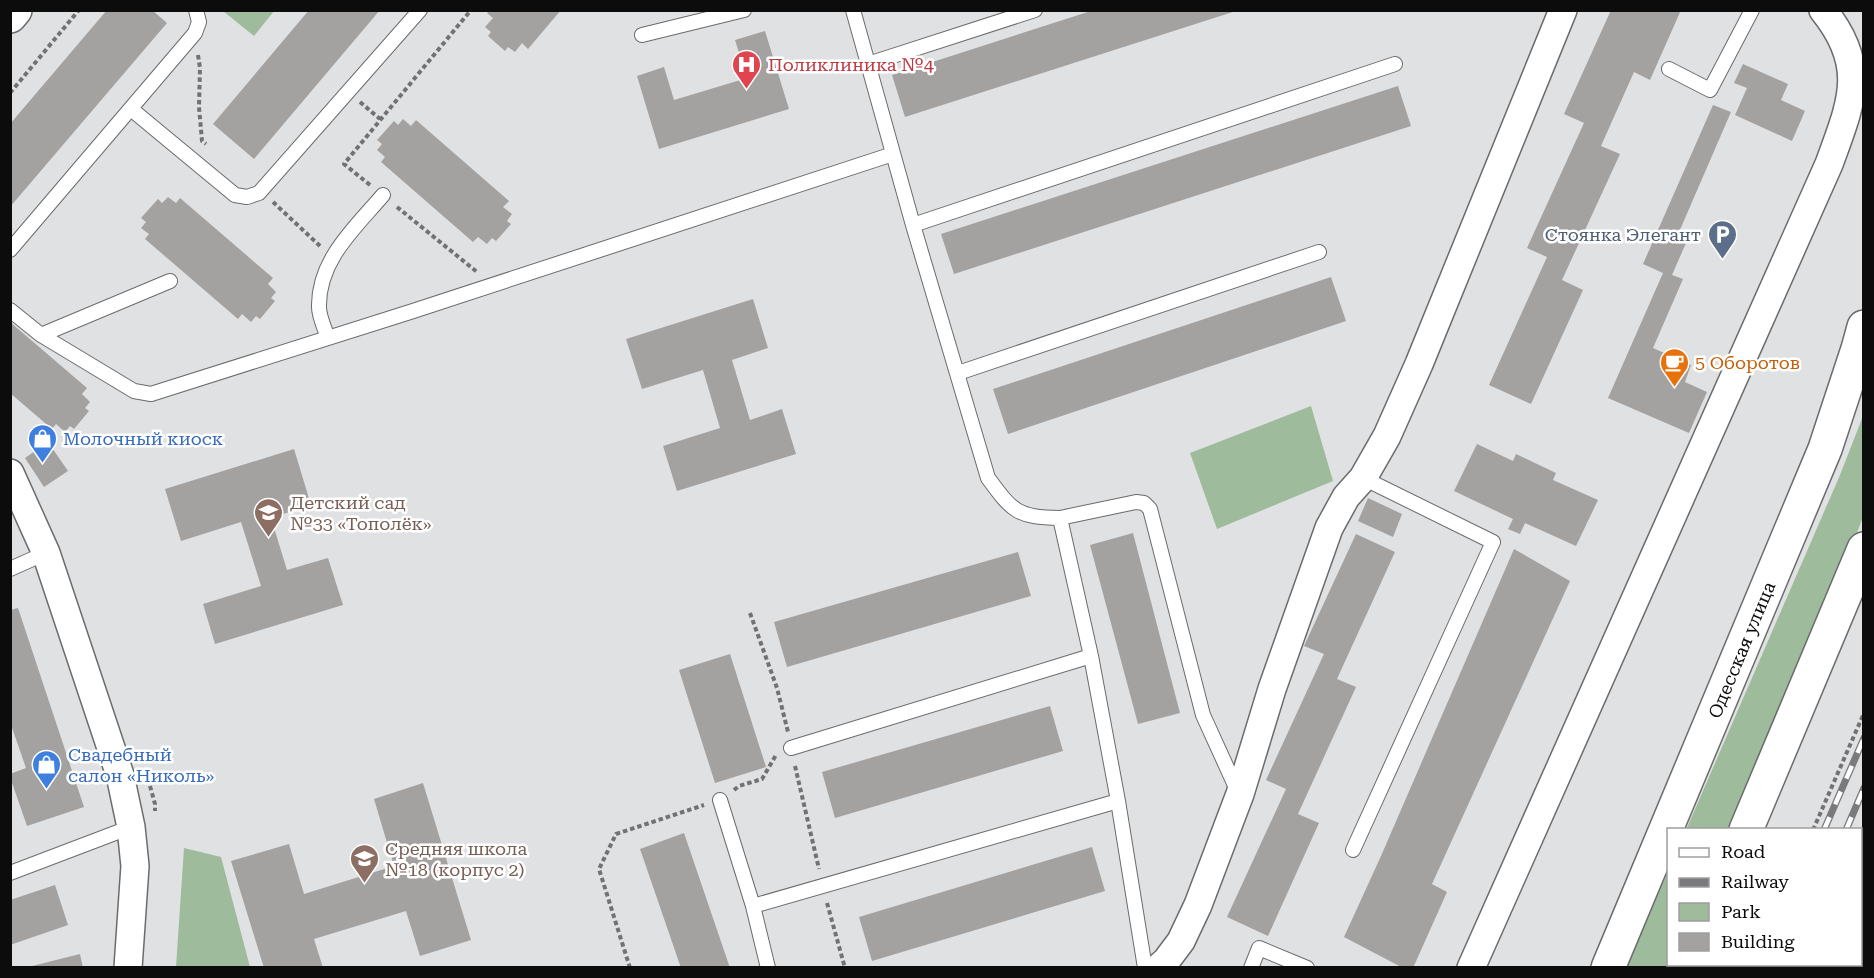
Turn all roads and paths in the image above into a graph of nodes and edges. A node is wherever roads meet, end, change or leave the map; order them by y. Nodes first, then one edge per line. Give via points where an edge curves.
1 (15, 10) edge
2 (79, 10) edge
3 (196, 10) edge
4 (420, 10) edge
5 (471, 10) edge
6 (744, 10) edge
7 (853, 10) edge
8 (1035, 10) edge
9 (1752, 10) edge
10 (1823, 10) edge
11 (1562, 11) edge
12 (10, 16) edge
13 (195, 33) junction
14 (642, 35) dead end
15 (868, 64) junction
16 (1395, 64) dead end
17 (1858, 64) edge
18 (1669, 69) dead end
19 (348, 92) junction
20 (10, 93) edge
21 (131, 109) junction
22 (380, 118) junction
23 (210, 148) dead end
24 (893, 154) junction
25 (261, 191) junction
26 (383, 195) junction
27 (913, 225) junction
28 (10, 250) edge
29 (1319, 252) dead end
30 (332, 258) junction
31 (170, 281) dead end
32 (493, 285) junction
33 (10, 310) edge
34 (1863, 327) edge
35 (41, 335) junction
36 (328, 338) junction
37 (958, 373) junction
38 (11, 475) edge
39 (1363, 478) junction
40 (1060, 518) junction
41 (1863, 549) edge
42 (46, 553) junction
43 (10, 569) edge
44 (750, 613) dead end
45 (1091, 656) junction
46 (1863, 713) edge
47 (784, 750) junction
48 (1240, 794) junction
49 (720, 800) junction
50 (1118, 801) junction
51 (131, 827) junction
52 (1747, 828) edge
53 (1814, 828) edge
54 (1353, 850) dead end
55 (10, 873) edge
56 (822, 885) junction
57 (753, 906) junction
58 (1161, 965) edge
59 (128, 968) edge
60 (630, 968) edge
61 (768, 968) edge
62 (845, 968) edge
63 (1251, 968) edge
64 (1307, 968) edge
65 (1471, 968) edge
66 (1608, 968) edge

1 - 12 main road
2 - 20 path
3 - 13 lane via 199,21
4 - 19 lane
5 - 22 path
6 - 14 lane
7 - 15 lane
8 - 15 lane
9 - 18 lane via 1710,90
10 - 17 street
11 - 39 street via 1419,364 1387,436
13 - 21 lane
13 - 23 path via 202,141
15 - 24 lane
16 - 27 lane
17 - 65 street via 1847,115 1829,164
19 - 22 path
19 - 25 lane
21 - 25 lane via 235,195 247,197
21 - 28 lane
22 - 26 path via 344,164
24 - 27 lane
24 - 32 lane
25 - 30 path
26 - 30 lane
26 - 32 path
27 - 37 lane
29 - 37 lane
30 - 36 lane via 324,274 319,308
31 - 35 lane
32 - 36 lane
33 - 35 lane
34 - 66 main road, Одесская улица via 1825,449
35 - 36 lane via 134,391 151,394
37 - 40 lane via 988,478 1006,503 1019,513 1034,518
38 - 42 street
39 - 48 street via 1346,497 1329,528
39 - 54 lane via 1493,542
40 - 45 lane
40 - 48 lane via 1136,502 1150,509 1203,715
41 - 52 main road
42 - 43 lane
42 - 51 street via 120,775
44 - 47 path via 777,688
45 - 47 lane
45 - 50 lane
46 - 53 path
47 - 49 path via 762,779 739,786
47 - 56 path
48 - 58 street via 1198,905 1181,941
49 - 57 lane
49 - 60 path via 615,834 599,869
50 - 56 lane
50 - 58 lane
51 - 55 lane
51 - 59 street via 135,866
56 - 57 lane
56 - 62 path
57 - 61 lane
63 - 64 lane via 1259,948

